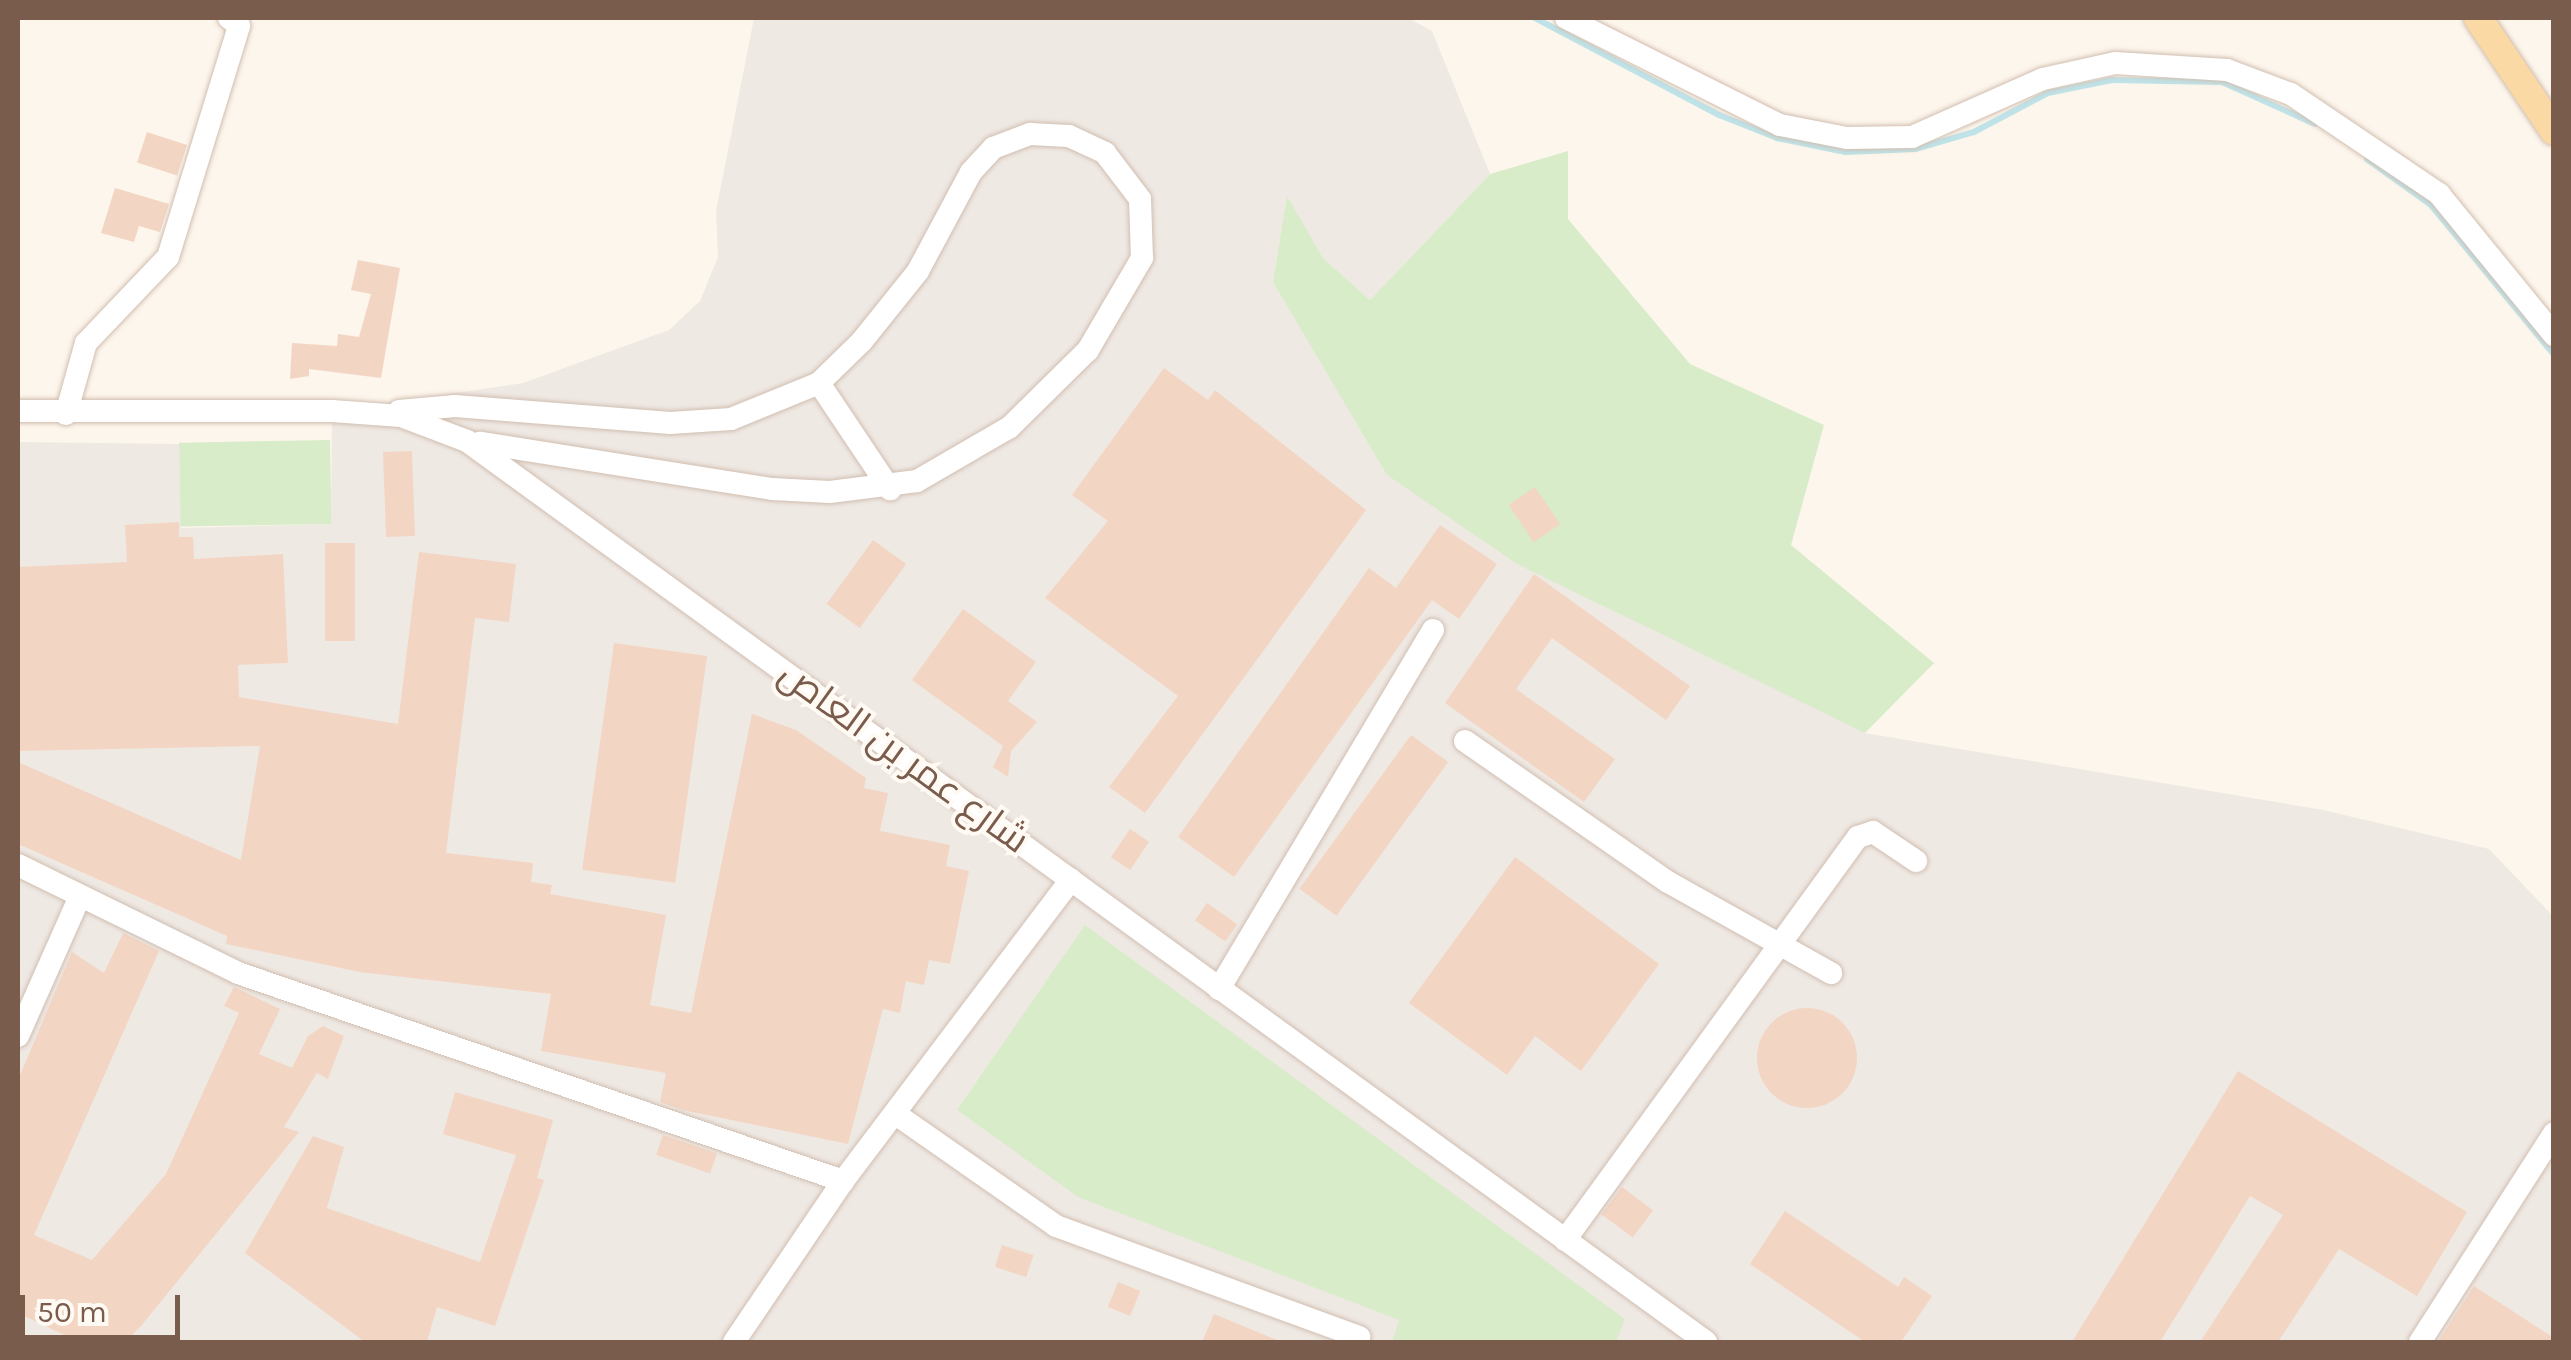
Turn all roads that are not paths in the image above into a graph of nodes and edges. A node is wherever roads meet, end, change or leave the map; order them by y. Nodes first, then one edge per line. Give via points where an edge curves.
1 (229, 18) edge
2 (1566, 18) edge
3 (2478, 18) edge
4 (2554, 130) edge
5 (2554, 335) edge
6 (819, 383) junction
7 (18, 410) edge
8 (66, 414) junction
9 (383, 414) junction
10 (467, 441) junction
11 (890, 489) junction
12 (1433, 630) dead end
13 (1465, 740) dead end
14 (1916, 861) dead end
15 (18, 865) edge
16 (1071, 879) junction
17 (80, 896) junction
18 (1776, 944) junction
19 (1831, 973) dead end
20 (1219, 990) junction
21 (18, 1036) edge
22 (897, 1115) junction
23 (2554, 1133) edge
24 (843, 1181) junction
25 (1565, 1240) junction
26 (1359, 1337) dead end
27 (734, 1342) edge
28 (1706, 1342) edge
29 (2420, 1342) edge

1 - 8 street via 238,26 168,257 86,343
2 - 5 street via 1780,125 1847,138 1912,137 2043,80 2115,63 2227,70 2291,94 2439,194
3 - 4 main road
6 - 9 street via 758,411 700,423 455,406
6 - 11 street
6 - 11 street via 900,295 993,148 1030,134 1069,136 1105,152 1131,182 1144,219 1142,258 1088,350 981,448
7 - 8 street, شارع عمر بن العاص
8 - 9 street, شارع عمر بن العاص
9 - 10 street, شارع عمر بن العاص
10 - 11 street via 716,482
10 - 16 street, شارع عمر بن العاص
12 - 20 street
13 - 18 street via 1668,882
14 - 18 street via 1865,832
15 - 17 street
16 - 20 street, شارع عمر بن العاص
16 - 22 street
17 - 21 street
17 - 24 street via 238,973
18 - 19 street
18 - 25 street
20 - 25 street, شارع عمر بن العاص
22 - 24 street
22 - 26 street via 1056,1226
23 - 29 street
24 - 27 street
25 - 28 street, شارع عمر بن العاص

